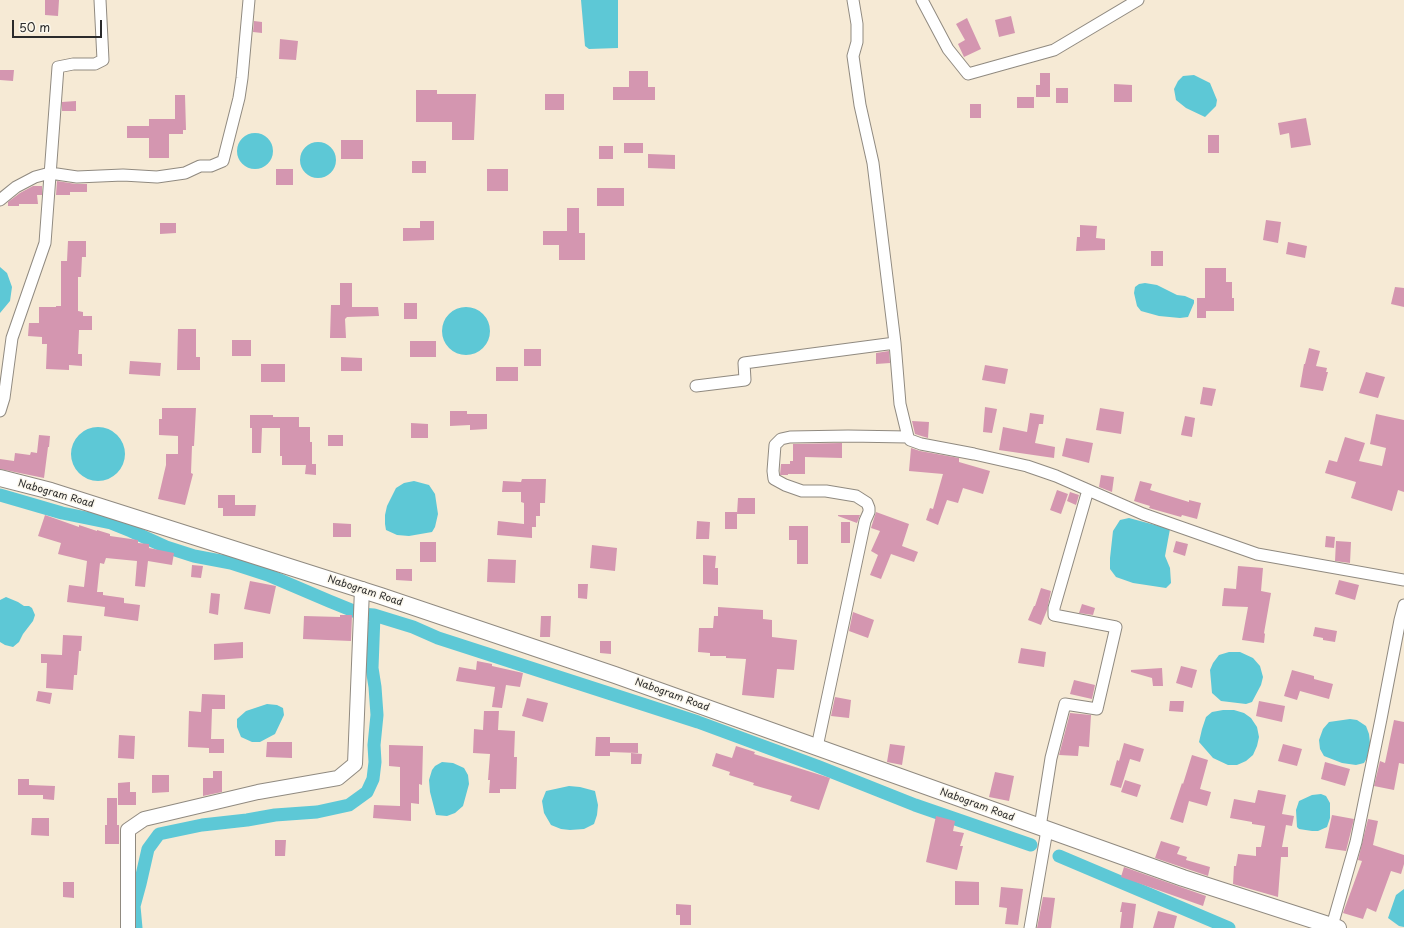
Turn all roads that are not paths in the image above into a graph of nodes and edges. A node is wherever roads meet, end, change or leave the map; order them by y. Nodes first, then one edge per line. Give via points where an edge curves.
1 (100, 0) edge
2 (249, 0) edge
3 (853, 0) edge
4 (922, 0) edge
5 (1138, 0) edge
6 (50, 173) junction
7 (0, 200) edge
8 (895, 343) junction
9 (696, 386) dead end
10 (0, 411) edge
11 (908, 437) junction
12 (0, 478) edge
13 (1088, 490) junction
14 (1404, 580) edge
15 (362, 594) junction
16 (1404, 605) edge
17 (817, 747) junction
18 (1043, 828) junction
19 (1335, 927) edge
20 (128, 928) edge
21 (1030, 928) edge

1 - 6 street via 103,60 95,64 58,67
2 - 6 street via 239,98 223,161 211,166 200,166 185,173 157,178 123,175 77,177
3 - 8 street via 857,24 857,42 853,56 860,105 873,163
4 - 5 street via 948,48 968,74 1054,50
6 - 7 street via 35,177 16,187
6 - 10 street via 45,243 12,338
8 - 9 street via 744,363 745,380
8 - 11 street via 900,404
11 - 13 street via 921,444 1027,466
11 - 17 street via 790,437 781,439 775,445 774,479 802,491 826,491 856,496 868,503 869,508
12 - 15 main road, Nabogram Road via 51,490
13 - 14 street via 1143,514 1257,554
13 - 18 street via 1054,615 1116,627 1097,709 1065,704 1051,758
15 - 17 main road, Nabogram Road via 615,675
15 - 20 street via 355,764 338,778 258,792 144,819 128,830
16 - 19 street via 1356,842
17 - 18 main road, Nabogram Road
18 - 19 main road, Nabogram Road via 1183,878
18 - 21 street

